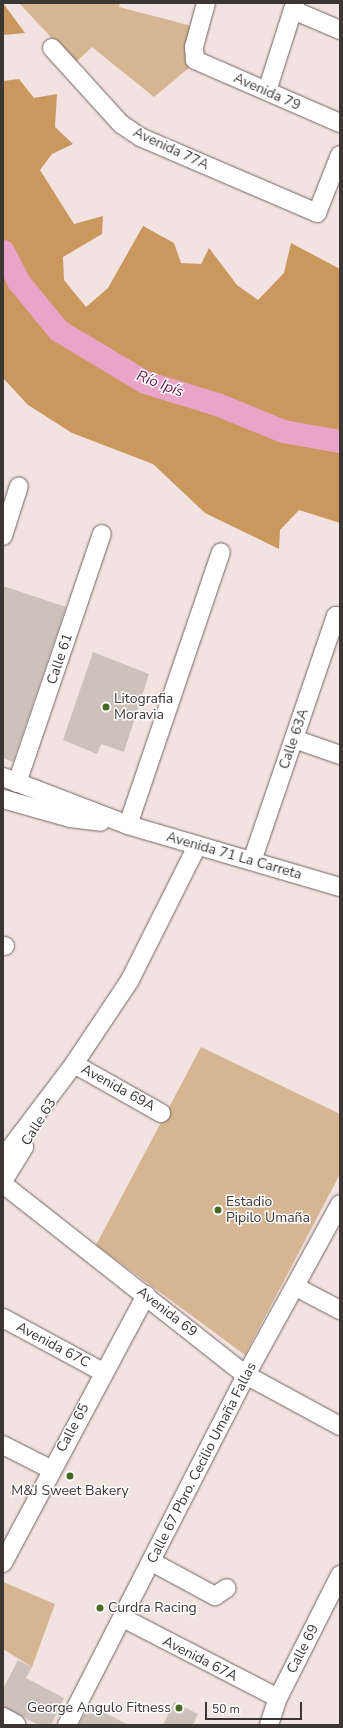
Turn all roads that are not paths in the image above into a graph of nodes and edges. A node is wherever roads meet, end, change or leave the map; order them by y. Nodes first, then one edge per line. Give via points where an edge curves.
1 (206, 3) edge
2 (294, 7) edge
3 (340, 30) edge
4 (52, 48) dead end
5 (266, 91) junction
6 (340, 123) edge
7 (340, 155) edge
8 (19, 486) dead end
9 (102, 534) dead end
10 (3, 536) edge
11 (221, 552) dead end
12 (338, 617) edge
13 (294, 740) junction
14 (340, 755) edge
15 (10, 780) edge
16 (3, 799) edge
17 (128, 825) junction
18 (197, 846) junction
19 (252, 861) junction
20 (340, 887) edge
21 (74, 1064) junction
22 (161, 1113) dead end
23 (3, 1158) edge
24 (3, 1180) edge
25 (3, 1184) edge
26 (340, 1204) edge
27 (296, 1287) junction
28 (146, 1295) junction
29 (340, 1310) edge
30 (3, 1318) edge
31 (103, 1372) junction
32 (246, 1375) junction
33 (340, 1426) edge
34 (3, 1445) edge
35 (52, 1470) junction
36 (152, 1562) junction
37 (3, 1563) edge
38 (340, 1575) edge
39 (227, 1588) dead end
40 (123, 1618) junction
41 (278, 1698) junction
42 (3, 1719) edge
43 (14, 1725) edge
44 (67, 1725) edge
45 (269, 1725) edge

1 - 5 street, Avenida 79 via 194,47 195,60
2 - 3 street
2 - 5 street
4 - 7 street, Avenida 77A via 121,124 140,137 317,213
5 - 6 street, Avenida 79
8 - 10 street
9 - 15 street, Calle 61
11 - 17 street
12 - 13 street, Calle 63A
13 - 14 street
13 - 19 street, Calle 63A
15 - 17 street, Avenida 71 La Carreta
16 - 17 street, Avenida 71 La Carreta via 70,818
17 - 18 street, Avenida 71 La Carreta
18 - 19 street, Avenida 71 La Carreta
18 - 21 street via 130,980
19 - 20 street, Avenida 71 La Carreta
21 - 22 street, Avenida 69A
21 - 23 street
21 - 24 street, Calle 63
25 - 28 street, Avenida 69
26 - 27 street, Calle 67 Pbro. Cecilio Umaña Fallas
27 - 29 street
27 - 32 street, Calle 67 Pbro. Cecilio Umaña Fallas
28 - 31 street, Calle 65
28 - 32 street, Avenida 69
30 - 31 street, Avenida 67C
31 - 35 street, Calle 65
32 - 33 street, Avenida 69
32 - 36 street, Calle 67 Pbro. Cecilio Umaña Fallas
34 - 35 street
35 - 37 street, Calle 65
36 - 39 street via 215,1596
36 - 40 street, Calle 67 Pbro. Cecilio Umaña Fallas
38 - 41 street, Calle 69
40 - 41 street, Avenida 67A
40 - 44 street, Calle 67 Pbro. Cecilio Umaña Fallas
41 - 45 street, Calle 69
42 - 43 main road

